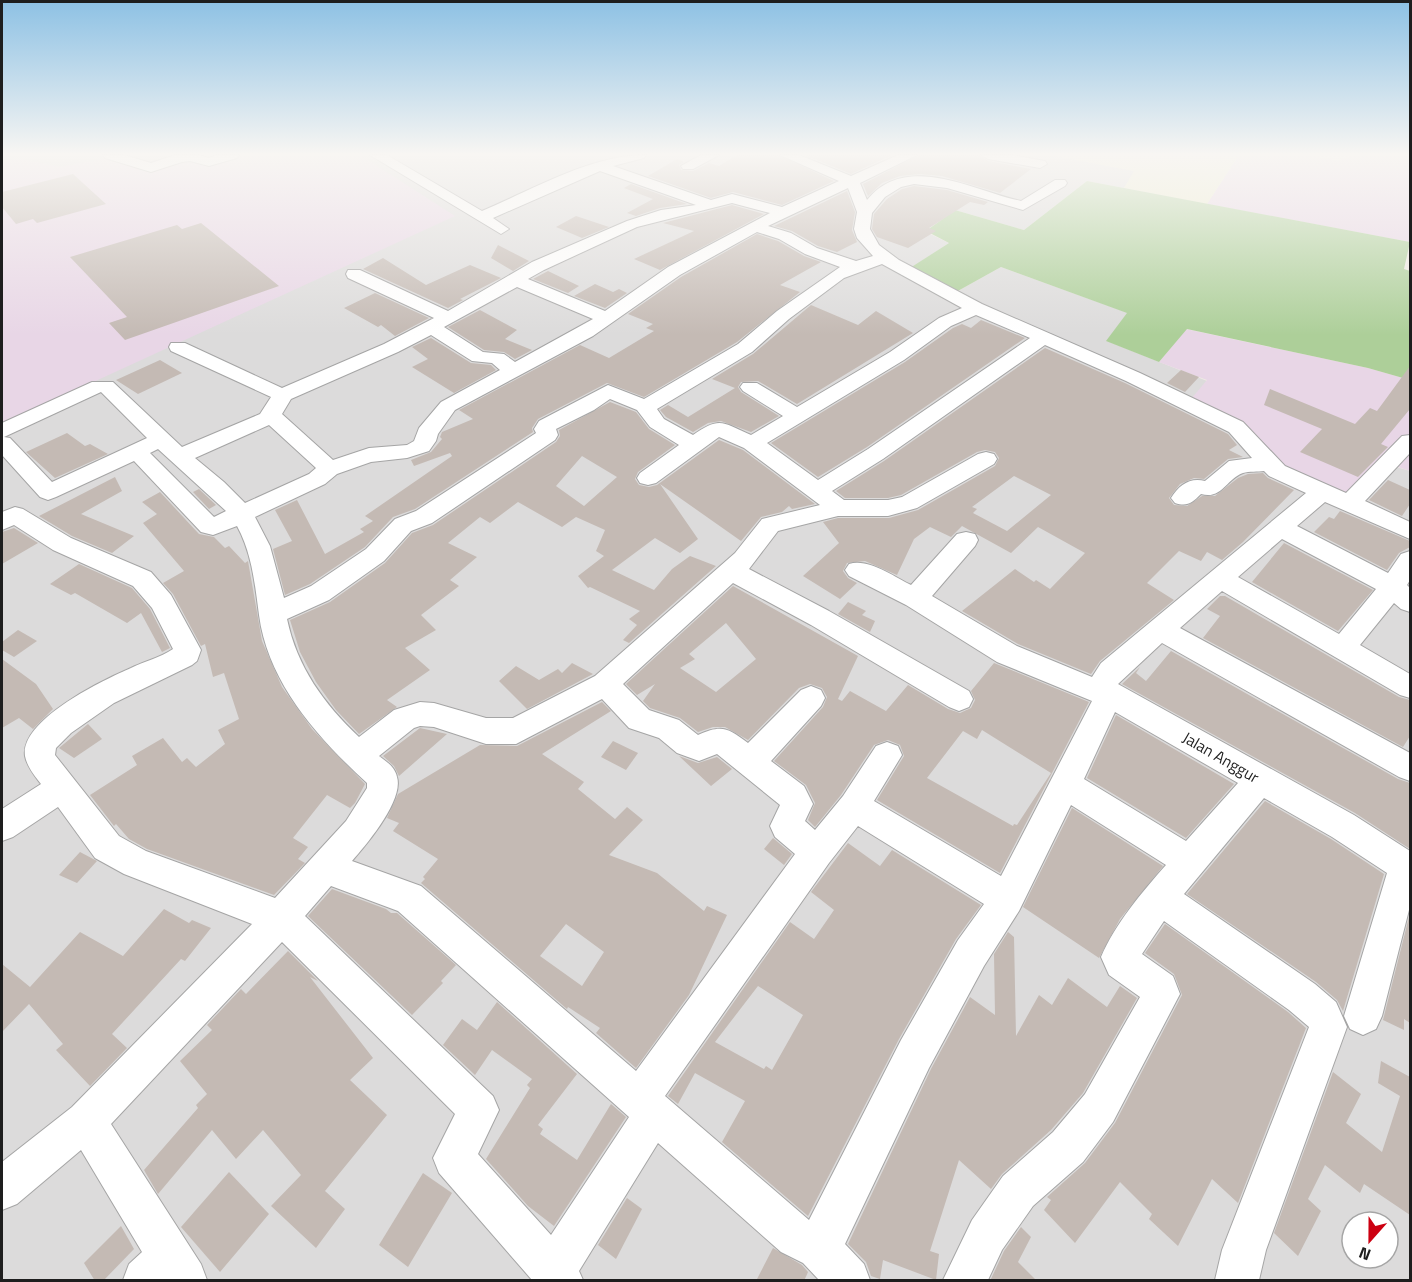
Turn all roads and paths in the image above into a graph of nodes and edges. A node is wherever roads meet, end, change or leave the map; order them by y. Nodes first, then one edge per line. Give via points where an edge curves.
1 (477, 215) edge
2 (486, 215) edge
3 (666, 215) edge
4 (719, 215) edge
5 (778, 215) edge
6 (865, 215) edge
7 (481, 217) junction
8 (501, 229) dead end
9 (753, 229) junction
10 (884, 258) junction
11 (855, 266) junction
12 (354, 273) dead end
13 (515, 280) junction
14 (976, 308) junction
15 (605, 317) junction
16 (448, 318) junction
17 (431, 327) junction
18 (1043, 338) junction
19 (178, 347) dead end
20 (515, 372) junction
21 (750, 387) dead end
22 (282, 395) junction
23 (645, 407) junction
24 (271, 415) junction
25 (796, 415) junction
26 (2, 431) edge
27 (1410, 441) edge
28 (2, 443) edge
29 (752, 443) junction
30 (693, 445) junction
31 (171, 448) junction
32 (136, 451) junction
33 (986, 459) dead end
34 (1268, 464) junction
35 (329, 469) junction
36 (648, 478) dead end
37 (817, 490) junction
38 (1323, 492) junction
39 (1183, 498) dead end
40 (1349, 504) junction
41 (838, 508) junction
42 (243, 514) junction
43 (2, 522) edge
44 (1280, 528) junction
45 (1410, 531) edge
46 (966, 540) dead end
47 (1410, 560) edge
48 (858, 570) dead end
49 (731, 571) junction
50 (1220, 578) junction
51 (1402, 594) edge
52 (915, 598) junction
53 (272, 615) junction
54 (1160, 629) junction
55 (1350, 639) dead end
56 (605, 684) junction
57 (1410, 687) edge
58 (1109, 695) junction
59 (811, 698) dead end
60 (959, 699) dead end
61 (358, 755) junction
62 (887, 755) dead end
63 (750, 762) junction
64 (1410, 768) edge
65 (1260, 779) junction
66 (1065, 784) junction
67 (62, 788) junction
68 (854, 806) junction
69 (2, 826) edge
70 (817, 852) junction
71 (1191, 862) junction
72 (326, 868) junction
73 (1409, 868) edge
74 (1160, 897) junction
75 (1007, 899) junction
76 (282, 918) junction
77 (1363, 1016) dead end
78 (648, 1105) junction
79 (86, 1121) junction
80 (2, 1189) edge
81 (816, 1244) junction
82 (166, 1273) edge
83 (557, 1276) edge
84 (848, 1281) edge
85 (965, 1281) edge
86 (1237, 1281) edge

1 - 7 street
2 - 7 street
3 - 13 street via 632,224
4 - 9 street
5 - 9 street
6 - 10 street via 865,238
7 - 8 street
9 - 11 street via 785,236 812,251
9 - 15 street via 674,271
10 - 11 street
10 - 14 street
11 - 23 street via 822,285 745,348
12 - 16 street
13 - 15 street
13 - 16 street
14 - 18 street
14 - 25 street via 945,322 897,356
15 - 20 street
16 - 17 street
17 - 20 street via 479,357 497,358
17 - 22 street
18 - 34 street via 1236,427
18 - 37 street via 1003,362 856,469
19 - 22 street
20 - 35 street via 444,409 418,448 366,456
21 - 25 street
22 - 24 street
23 - 30 street via 657,423
23 - 53 street via 608,391 602,394 546,426 547,435 424,517 403,525 375,555 320,593
24 - 31 street
24 - 35 street
25 - 29 street
26 - 31 street via 102,385
27 - 40 street
28 - 32 street via 48,492
29 - 30 street via 717,428
29 - 37 street
30 - 36 street
31 - 32 street
31 - 42 street
32 - 42 street via 211,527
33 - 41 street via 909,503 888,508
34 - 38 street
34 - 39 street via 1237,466 1209,489 1196,486
35 - 42 street
37 - 41 street
38 - 40 street
38 - 44 street
40 - 45 street
41 - 49 street via 770,525
42 - 53 street via 261,552
43 - 67 street via 15,515 62,544 142,579 162,602 187,650 177,661 141,675 77,713 44,740 41,760
44 - 50 street
44 - 51 street
46 - 52 street
47 - 51 street
48 - 52 street, Jalan Anggur
49 - 56 street
49 - 60 street
50 - 54 street
50 - 57 street
51 - 55 street
52 - 58 street, Jalan Anggur via 1007,654
53 - 61 street via 286,661 307,699 341,741
54 - 58 street via 1111,671 1103,683
54 - 64 street
56 - 61 street via 510,732 486,731 434,715 411,716
56 - 63 street via 639,719 669,729 696,748 723,741
58 - 65 street, Jalan Anggur
58 - 66 street
59 - 63 street
61 - 72 street via 382,777 383,790 357,832
62 - 68 street
63 - 70 street via 796,800 786,826
65 - 71 street
65 - 73 street, Jalan Anggur
66 - 71 street
66 - 75 street
67 - 69 street
67 - 76 street via 113,851
68 - 70 street
68 - 75 street
70 - 78 street
71 - 74 street
72 - 76 street
72 - 78 street via 420,905 473,956
73 - 77 street via 1399,885
74 - 85 street via 1119,957 1162,994 1099,1108 1068,1147 1018,1191 987,1234
74 - 86 street via 1302,997 1323,1015 1328,1027 1244,1250
75 - 81 street via 937,1014 832,1225
76 - 79 street
76 - 83 street via 479,1110 454,1158
78 - 81 street via 796,1237
78 - 83 street
79 - 80 street
79 - 82 street
81 - 84 street

